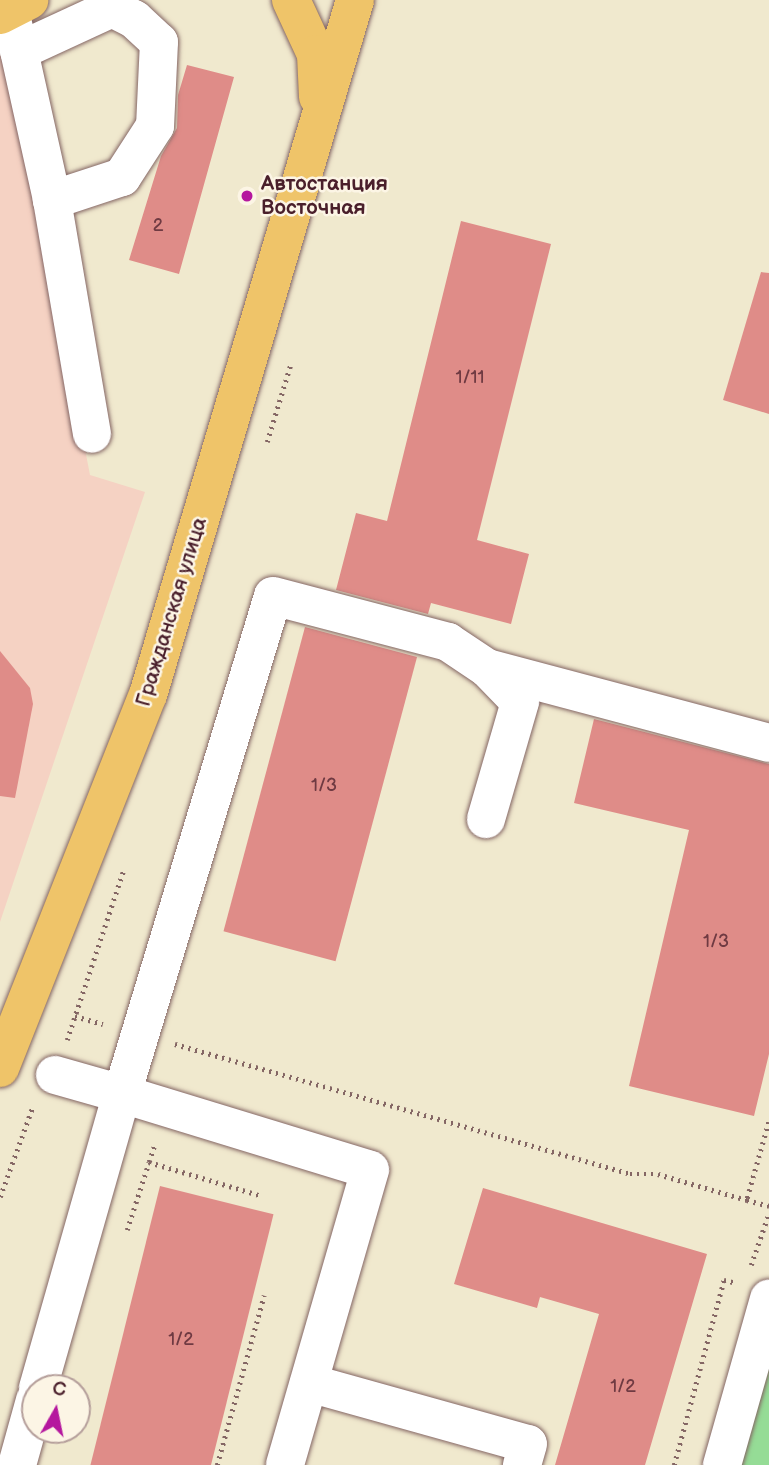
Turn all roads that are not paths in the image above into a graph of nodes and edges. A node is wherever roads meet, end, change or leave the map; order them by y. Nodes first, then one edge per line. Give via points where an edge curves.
1 (291, 0) edge
2 (355, 0) edge
3 (13, 8) edge
4 (19, 51) junction
5 (313, 144) junction
6 (52, 200) junction
7 (92, 434) dead end
8 (487, 668) junction
9 (769, 743) edge
10 (485, 819) dead end
11 (0, 1069) edge
12 (55, 1075) dead end
13 (121, 1094) junction
14 (769, 1299) edge
15 (42, 1374) edge
16 (309, 1383) junction
17 (23, 1444) edge
18 (17, 1465) edge
19 (285, 1465) edge
20 (522, 1465) edge
21 (722, 1465) edge

1 - 5 main road, Гражданская улица via 316,54 318,105
2 - 5 main road, Гражданская улица
3 - 4 lane
4 - 6 lane
4 - 6 lane via 112,8 134,19 159,42 155,126 122,177
5 - 11 main road, Гражданская улица via 148,695
6 - 7 lane
8 - 9 lane
8 - 10 lane via 520,702
8 - 13 lane via 447,642 273,596
12 - 13 lane
13 - 15 lane
13 - 16 lane via 370,1170
14 - 21 lane
16 - 19 lane
16 - 20 lane via 527,1444
17 - 18 lane

